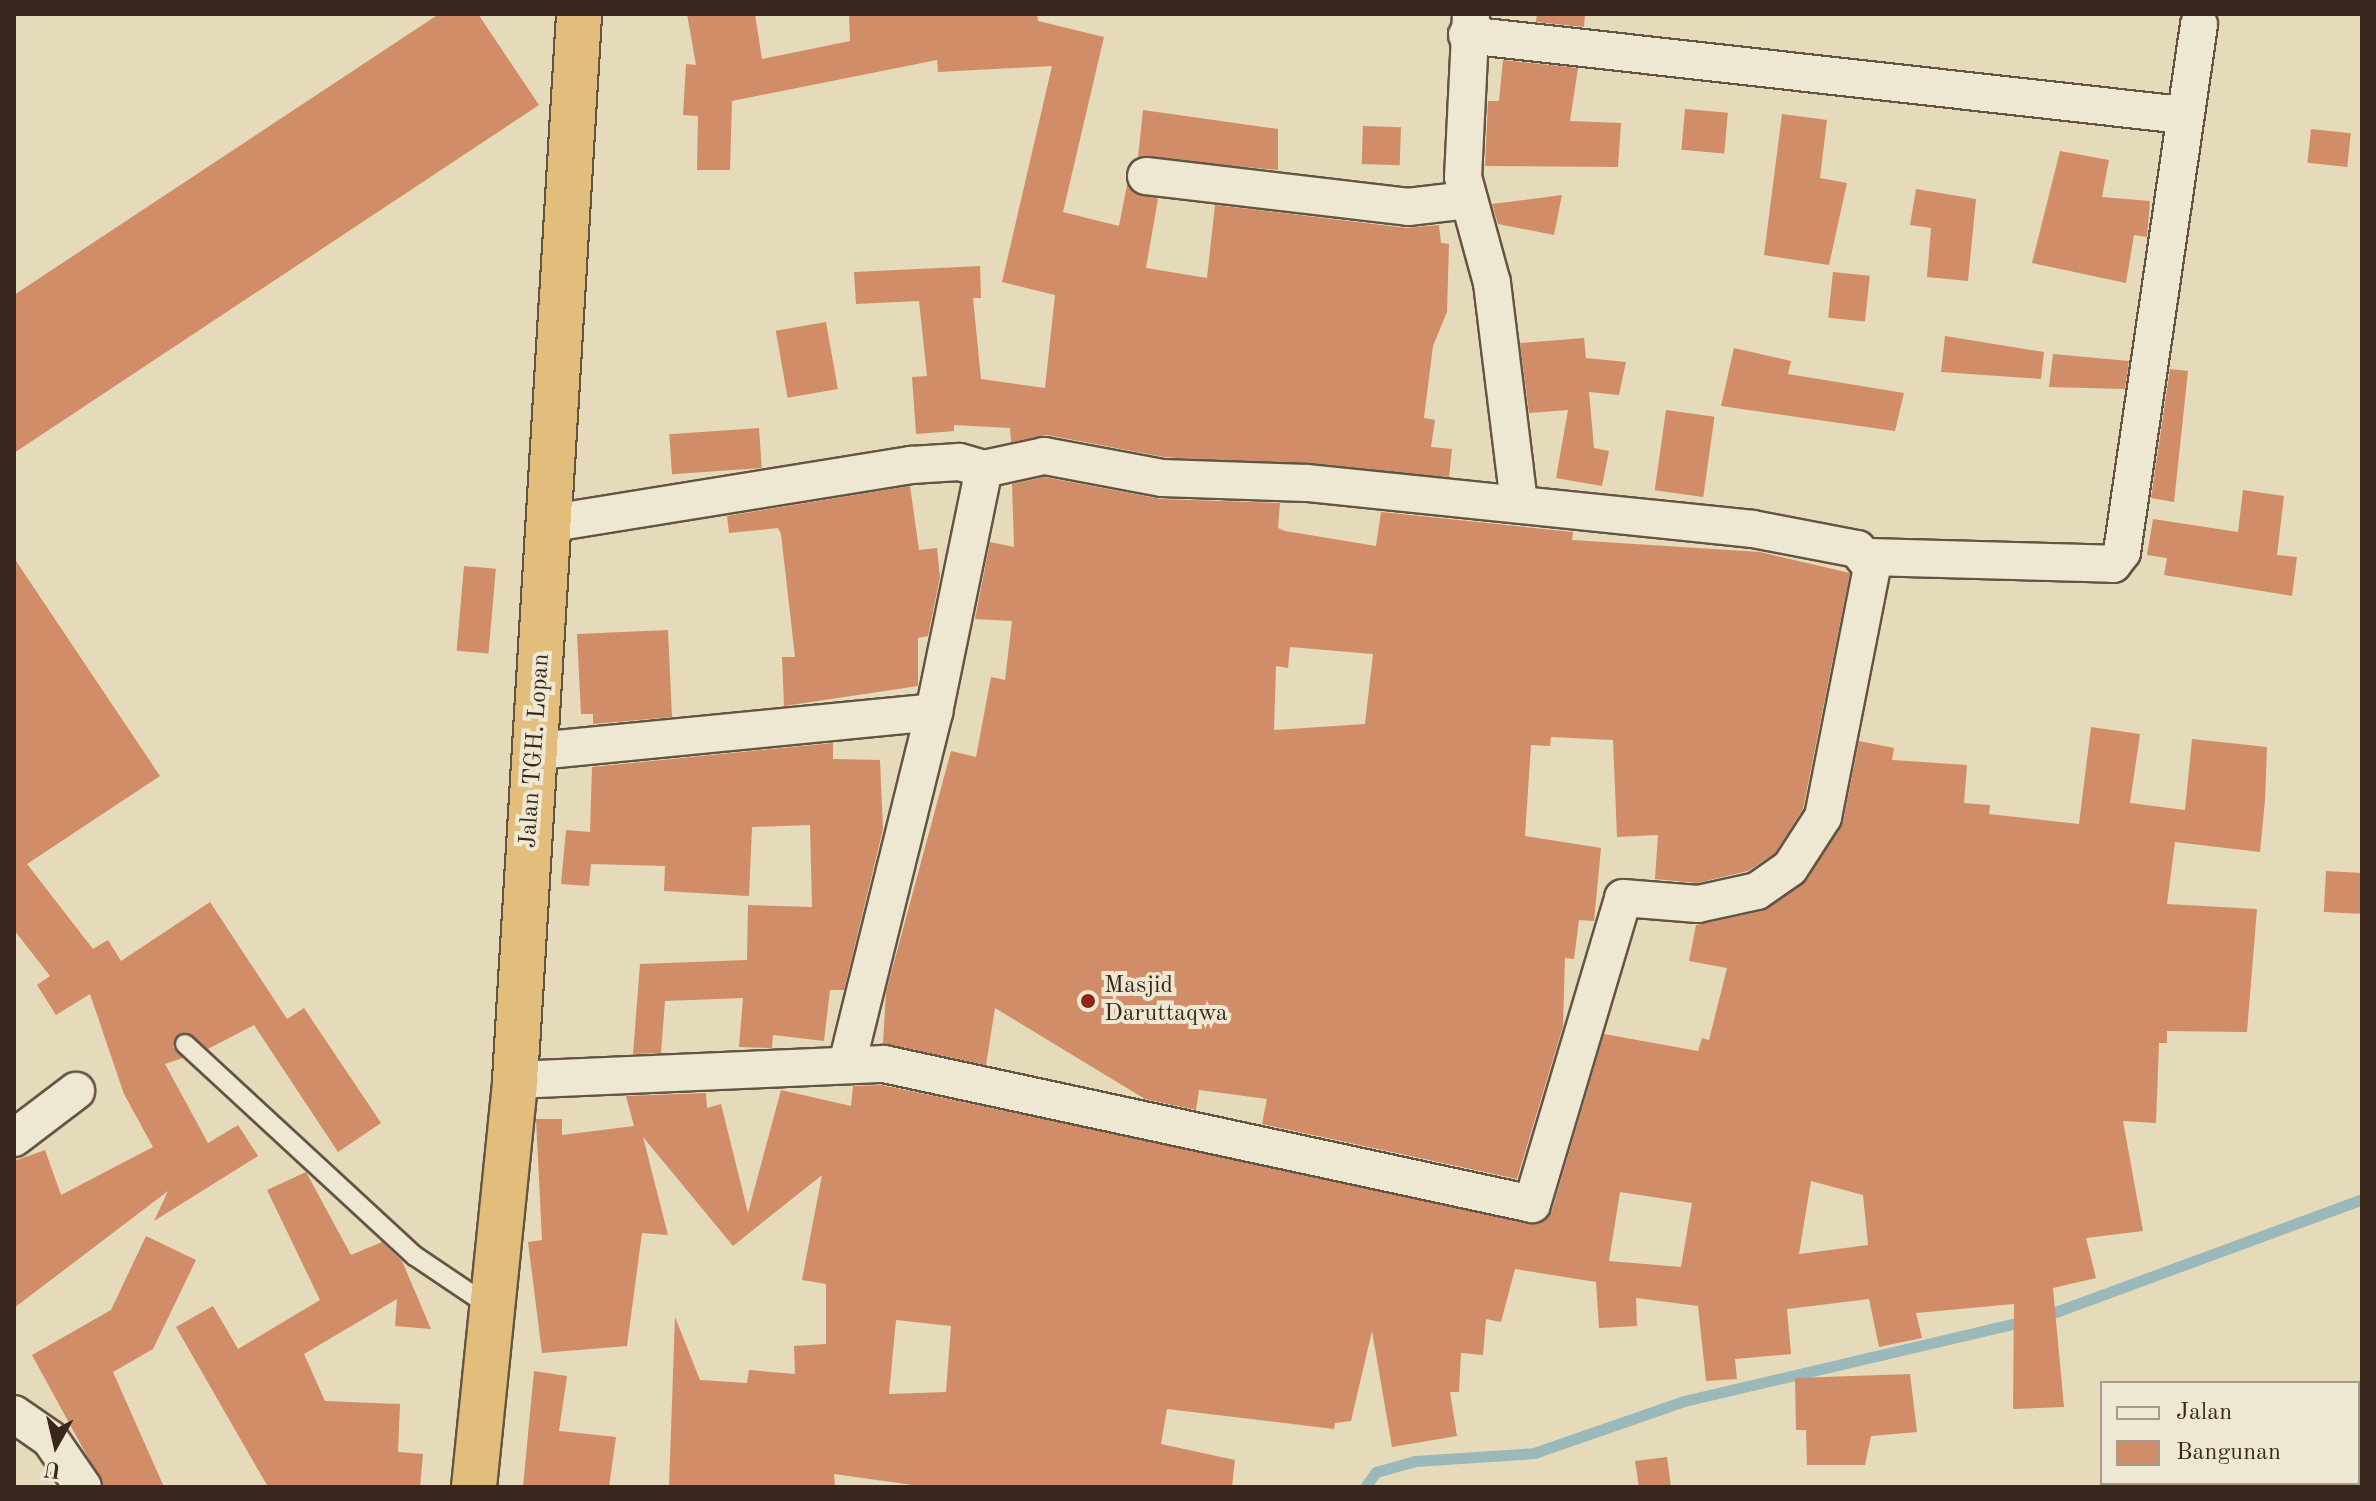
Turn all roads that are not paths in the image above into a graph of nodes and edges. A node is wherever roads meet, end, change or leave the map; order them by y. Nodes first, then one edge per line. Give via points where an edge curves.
1 (579, 14) edge
2 (1469, 24) edge
3 (2199, 25) dead end
4 (2183, 115) junction
5 (1146, 176) dead end
6 (1468, 200) junction
7 (984, 469) junction
8 (1519, 504) junction
9 (552, 523) junction
10 (1869, 557) junction
11 (934, 712) junction
12 (537, 751) junction
13 (185, 1044) dead end
14 (847, 1064) junction
15 (515, 1080) junction
16 (76, 1091) dead end
17 (14, 1138) edge
18 (494, 1310) junction
19 (14, 1414) edge
20 (83, 1487) edge
21 (474, 1487) edge

1 - 9 highway, Jalan TGH. Lopan
2 - 4 street
2 - 6 street
3 - 4 street
4 - 10 street via 2122,552 2113,564
5 - 6 street via 1408,207
6 - 8 street via 1492,283
7 - 8 street via 1044,456 1162,478
7 - 9 street via 911,465
7 - 11 street
8 - 10 street via 1753,529
9 - 12 highway, Jalan TGH. Lopan
10 - 14 street via 1823,817 1790,868 1757,891 1698,904 1623,898 1532,1204 914,1070
11 - 12 street
11 - 14 street
12 - 15 highway, Jalan TGH. Lopan
13 - 18 lane via 415,1256
14 - 15 street
15 - 18 highway, Jalan TGH. Lopan
16 - 17 street
18 - 21 highway, Jalan TGH. Lopan
19 - 20 street via 50,1439

